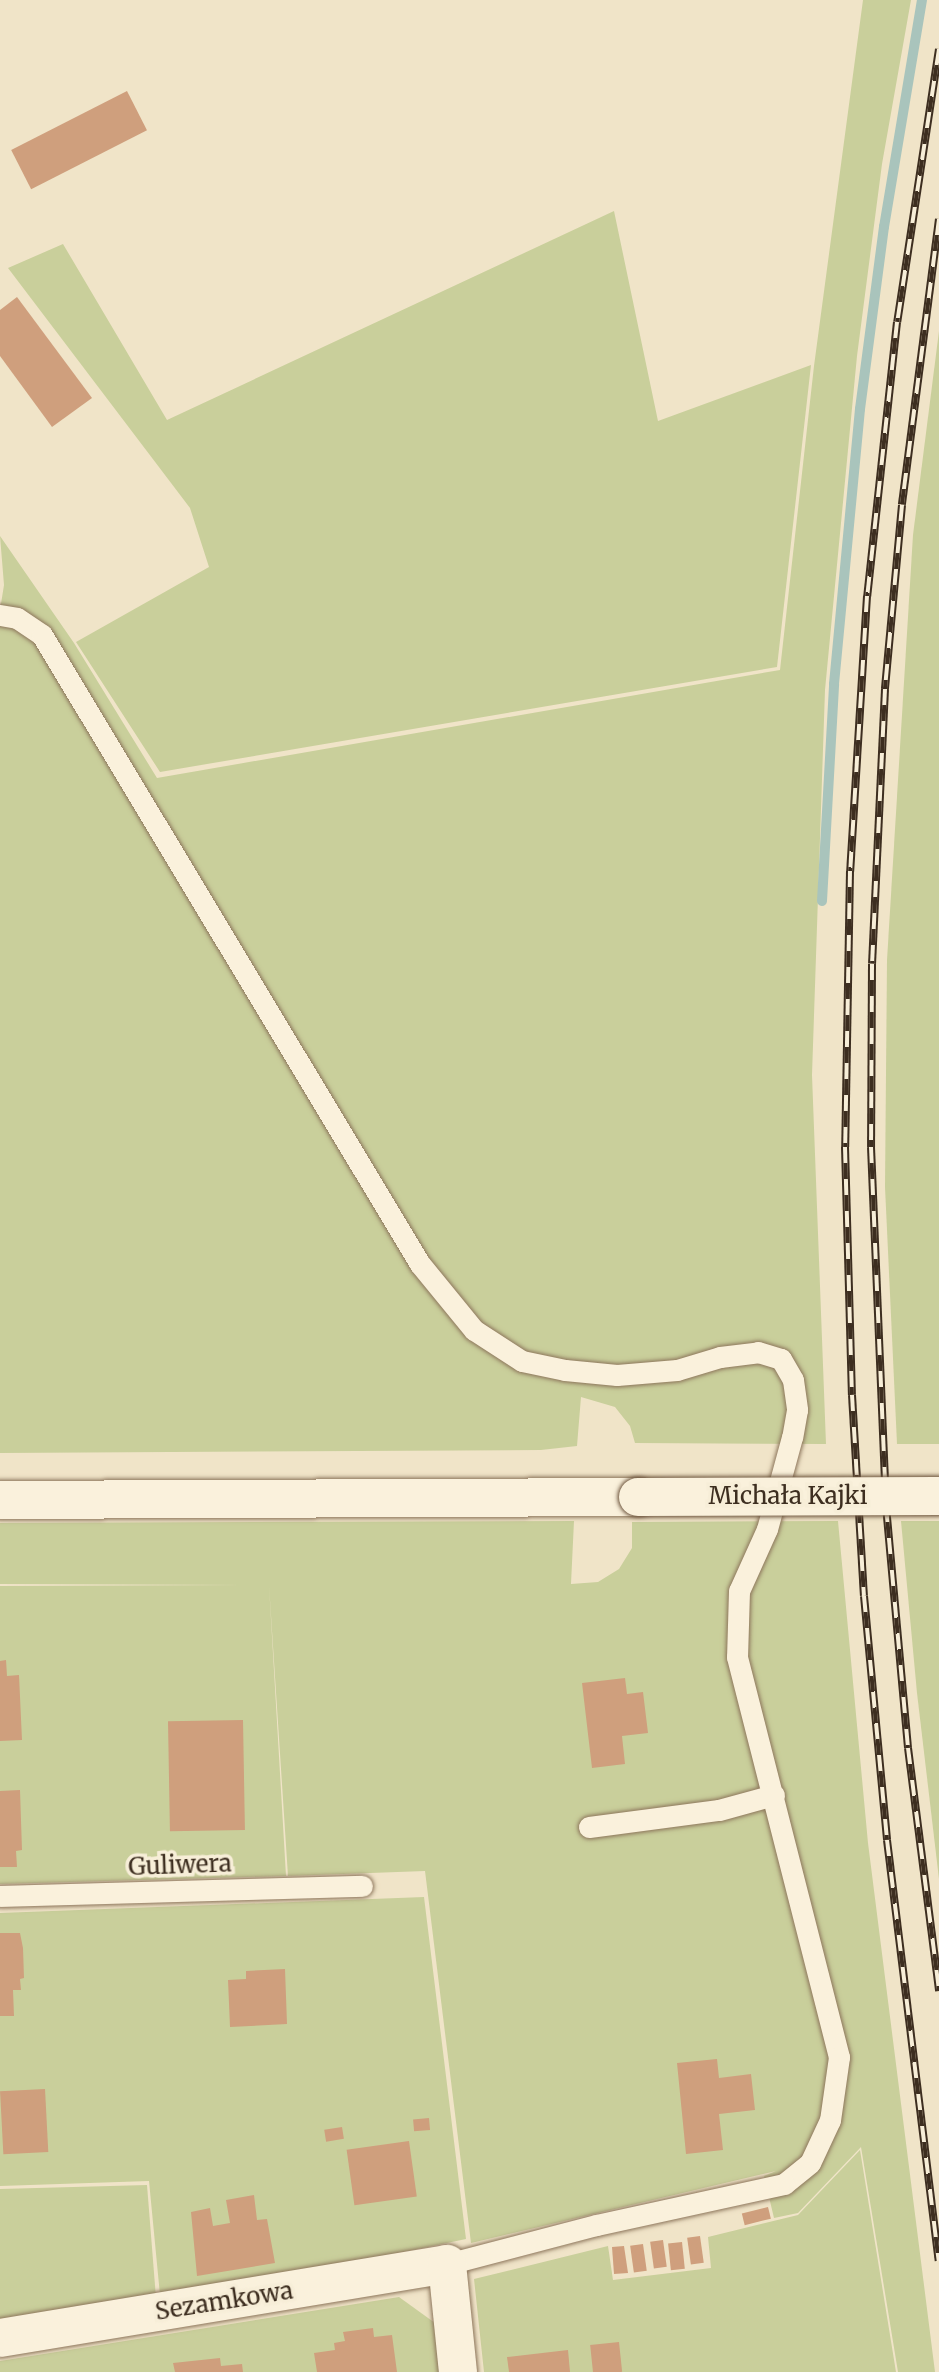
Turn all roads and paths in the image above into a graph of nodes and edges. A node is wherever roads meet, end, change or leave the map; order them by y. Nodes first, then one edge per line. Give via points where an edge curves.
1 (0, 615) edge
2 (939, 1496) edge
3 (0, 1500) edge
4 (774, 1795) junction
5 (589, 1827) dead end
6 (362, 1886) dead end
7 (0, 1896) edge
8 (447, 2264) junction
9 (0, 2338) edge
10 (458, 2372) edge

1 - 4 lane via 17,618 42,635 420,1264 474,1330 522,1361 617,1375 677,1370 758,1352 781,1359 793,1380 797,1410 767,1529 738,1591 737,1644
2 - 3 street, Michała Kajki, bridge
4 - 5 lane via 719,1810
4 - 8 lane via 839,2057 830,2120 810,2163 784,2184 596,2225
6 - 7 lane, Guliwera
8 - 9 street, Sezamkowa
8 - 10 street

